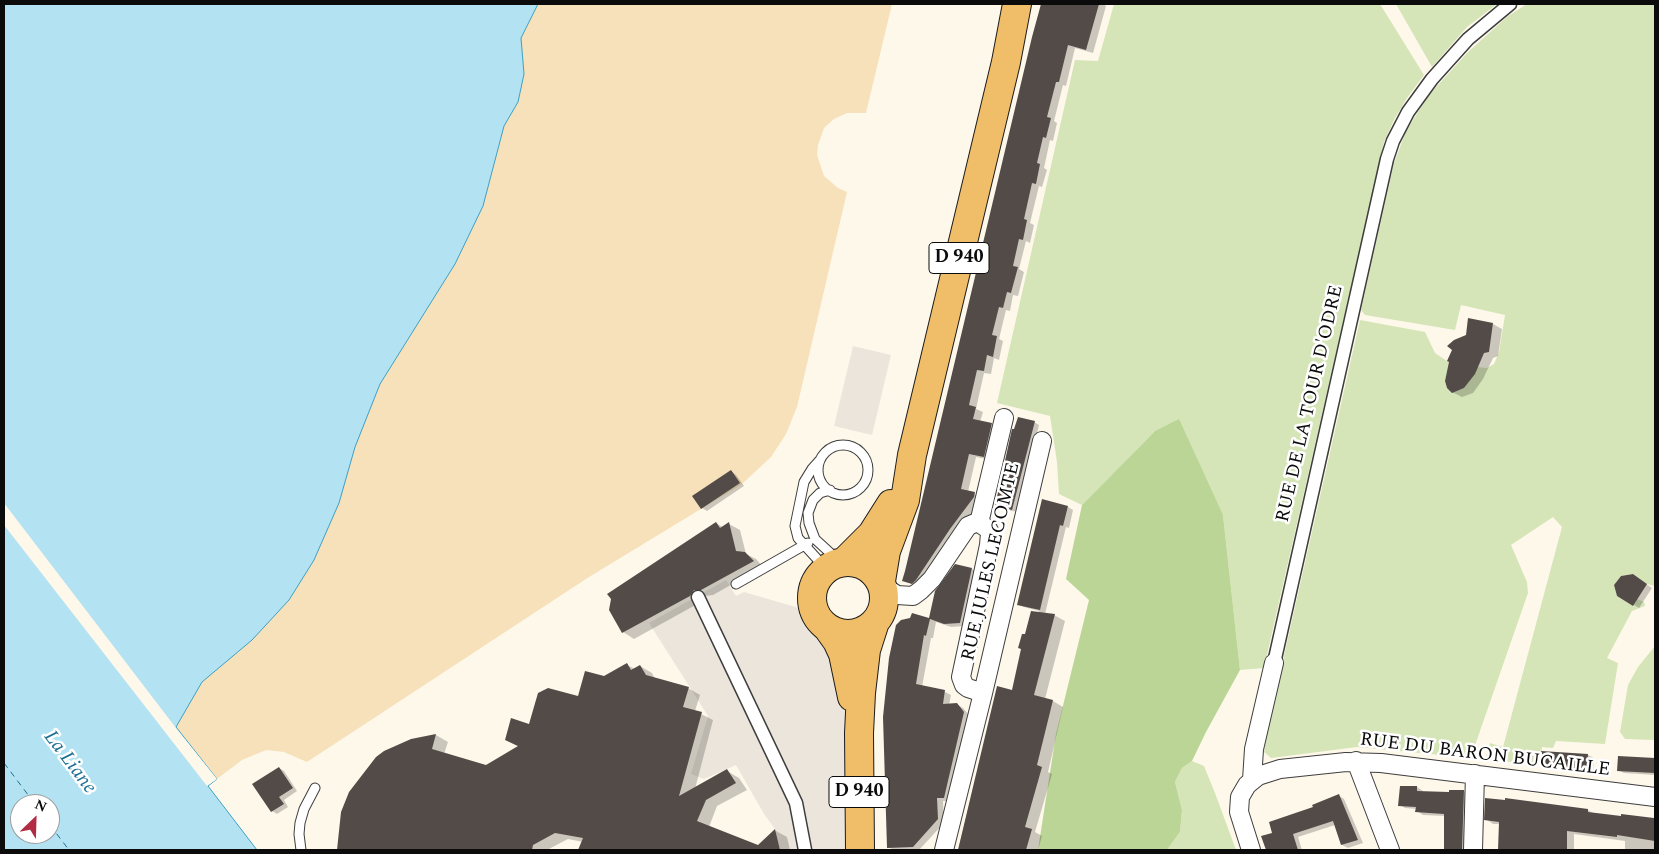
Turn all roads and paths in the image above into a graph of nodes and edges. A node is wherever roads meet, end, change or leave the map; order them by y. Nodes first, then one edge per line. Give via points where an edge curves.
1 (1017, 4) edge
2 (1024, 4) edge
3 (1510, 4) edge
4 (1006, 62) junction
5 (1004, 418) dead end
6 (1042, 440) dead end
7 (912, 455) junction
8 (820, 460) junction
9 (830, 490) junction
10 (979, 524) junction
11 (815, 539) junction
12 (804, 546) junction
13 (842, 562) junction
14 (816, 580) junction
15 (736, 584) dead end
16 (882, 584) junction
17 (698, 596) dead end
18 (875, 622) junction
19 (826, 627) junction
20 (1274, 664) joint
21 (983, 693) junction
22 (858, 733) junction
23 (1356, 761) junction
24 (1475, 774) junction
25 (1252, 780) junction
26 (314, 788) dead end
27 (1655, 797) edge
28 (301, 850) edge
29 (805, 850) edge
30 (860, 850) edge
31 (944, 850) edge
32 (1251, 850) edge
33 (1390, 850) edge
34 (1473, 850) edge

1 - 4 main road, D 940
2 - 4 main road, D 940
3 - 20 street, RUE DE LA TOUR D'ODRE via 1468,39 1432,79 1411,107 1393,140
4 - 7 main road, D 940
5 - 10 street, RUE JULES LECOMTE
6 - 21 street, RUE JULES LECOMTE
7 - 13 main road, D 940 via 881,521 868,540
7 - 16 main road, D 940 via 905,500 886,551
8 - 9 lane via 820,477
8 - 9 lane via 833,447 846,445 858,450 866,461 867,475 858,489 842,494
8 - 12 lane via 804,482 796,516 796,535
9 - 11 lane via 818,495 811,504 808,519
10 - 16 street, RUE JULES LECOMTE via 971,524 964,529 932,579 916,594 901,596
10 - 21 street, RUE JULES LECOMTE via 988,529 990,539 961,677 968,688
11 - 12 lane
11 - 13 lane
12 - 14 lane via 819,561
12 - 15 lane
13 - 14 main road via 825,570
13 - 16 main road via 866,566
14 - 19 main road via 812,605 816,616
16 - 18 main road via 884,605
17 - 29 street via 796,803
18 - 19 main road via 852,634
18 - 22 main road, D 940 via 864,657
19 - 22 main road, D 940 via 845,661
20 - 25 street, RUE DE LA TOUR D'ODRE via 1254,749
21 - 31 street, RUE JULES LECOMTE
22 - 30 main road, D 940
23 - 24 street, RUE DU BARON BUCAILLE
23 - 25 street, RUE DU BARON BUCAILLE via 1280,769
23 - 33 street
24 - 27 street, RUE DU BARON BUCAILLE
24 - 34 street
25 - 32 street, RUE DE LA TOUR D'ODRE via 1238,805
26 - 28 lane via 300,823

